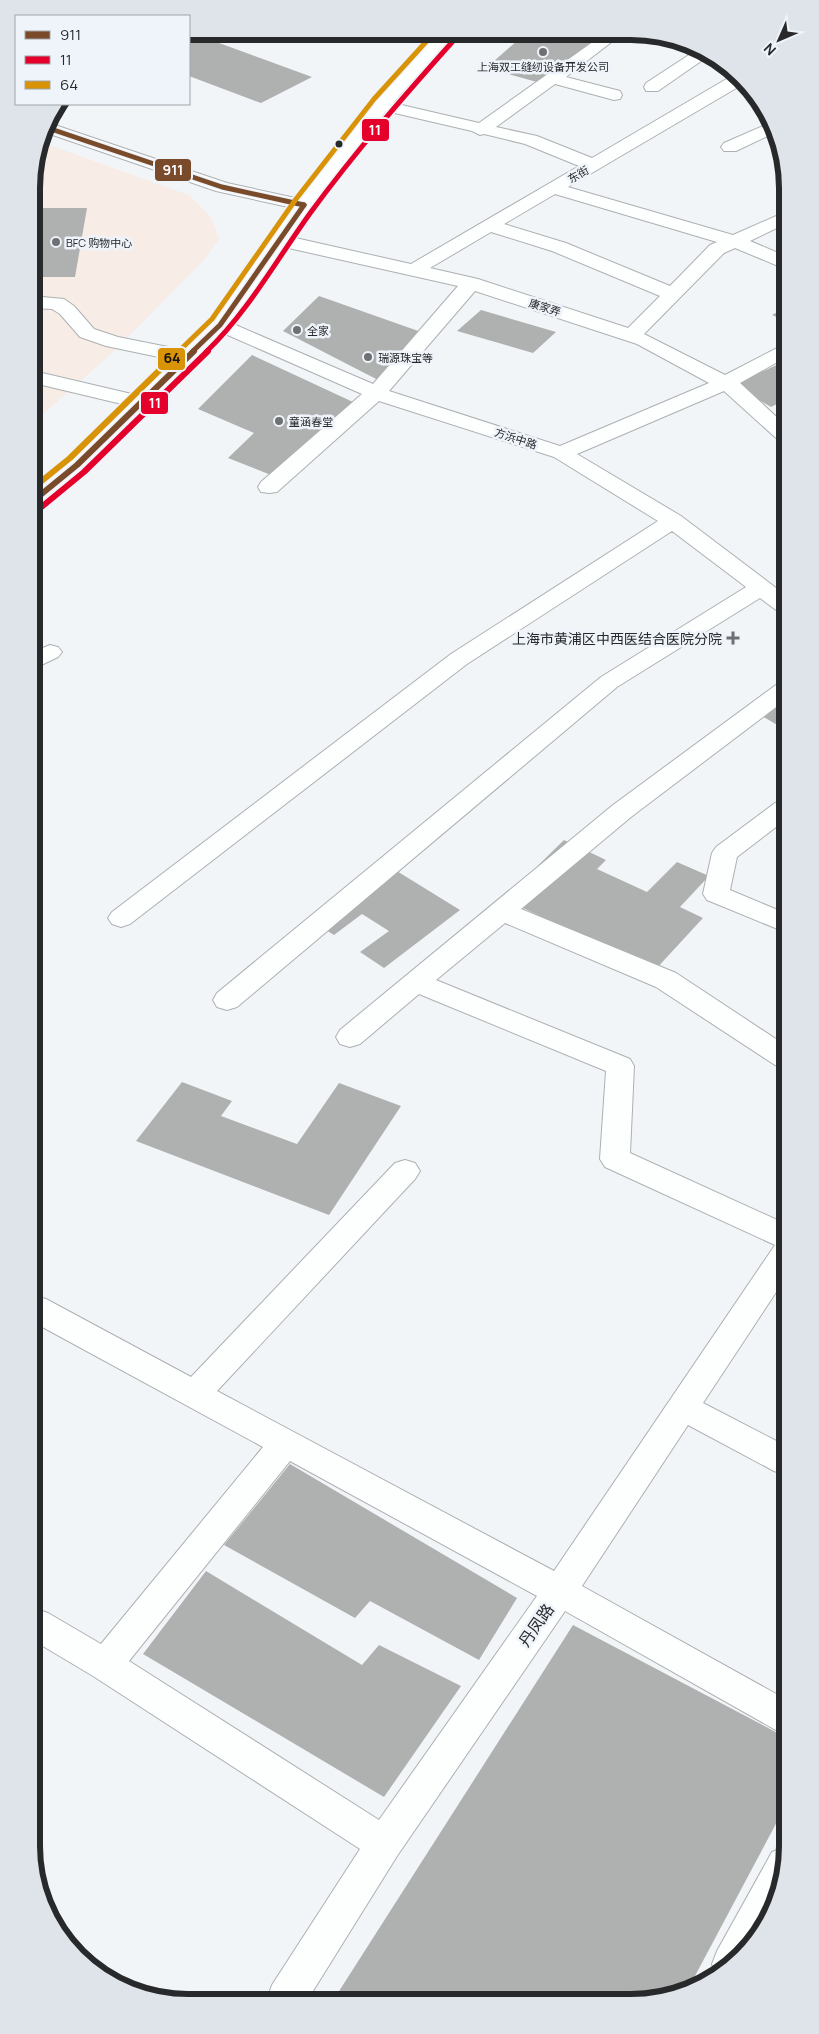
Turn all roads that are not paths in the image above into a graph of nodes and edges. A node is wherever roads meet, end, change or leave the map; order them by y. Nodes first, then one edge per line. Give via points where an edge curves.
1 (441, 40) edge
2 (606, 40) edge
3 (698, 56) edge
4 (552, 78) junction
5 (734, 82) edge
6 (652, 87) dead end
7 (614, 94) dead end
8 (382, 105) junction
9 (52, 129) edge
10 (480, 130) junction
11 (767, 130) edge
12 (730, 147) dead end
13 (593, 165) junction
14 (554, 188) junction
15 (304, 205) junction
16 (779, 220) edge
17 (490, 226) junction
18 (280, 240) junction
19 (735, 241) junction
20 (779, 260) edge
21 (415, 270) junction
22 (470, 283) junction
23 (673, 294) junction
24 (40, 302) edge
25 (220, 324) junction
26 (631, 336) junction
27 (779, 353) edge
28 (186, 356) junction
29 (40, 378) edge
30 (724, 384) junction
31 (376, 392) junction
32 (142, 403) junction
33 (779, 430) edge
34 (561, 453) junction
35 (269, 487) dead end
36 (40, 494) edge
37 (673, 521) junction
38 (761, 588) junction
39 (779, 601) edge
40 (779, 694) edge
41 (779, 813) edge
42 (501, 911) junction
43 (121, 918) dead end
44 (779, 920) edge
45 (416, 982) junction
46 (227, 1000) dead end
47 (350, 1037) dead end
48 (779, 1054) edge
49 (405, 1171) dead end
50 (779, 1234) edge
51 (779, 1262) edge
52 (40, 1311) edge
53 (194, 1394) junction
54 (682, 1408) junction
55 (285, 1444) junction
56 (779, 1457) edge
57 (560, 1590) junction
58 (40, 1626) edge
59 (105, 1665) junction
60 (779, 1713) edge
61 (384, 1844) junction
62 (772, 1890) edge
63 (742, 1943) edge
64 (289, 1994) edge

1 - 8 street
2 - 4 street
3 - 6 street
4 - 7 street
4 - 10 street
5 - 13 street, 东街
8 - 10 street
8 - 15 street
9 - 15 street via 222,187
10 - 13 street via 531,140
11 - 12 street
13 - 14 street, 东街
14 - 17 street, 东街
14 - 19 street
15 - 18 street
16 - 19 street
17 - 21 street, 东街
17 - 23 street via 559,247
18 - 21 street, 康家弄
18 - 25 street
19 - 20 street
19 - 23 street via 717,249
21 - 22 street, 康家弄
22 - 26 street, 康家弄
22 - 31 street
23 - 26 street
24 - 28 street via 57,303 88,333 113,342
25 - 28 street
25 - 31 street, 方浜中路
26 - 30 street, 康家弄
27 - 30 street
28 - 32 street
29 - 32 street
30 - 33 street, 康家弄
30 - 34 street
31 - 34 street, 方浜中路
31 - 35 street
32 - 36 street via 77,465
34 - 37 street, 方浜中路
37 - 38 street, 方浜中路
37 - 43 street via 459,659
38 - 39 street, 方浜中路
38 - 46 street via 609,682
40 - 42 street via 622,811
41 - 44 street via 725,853 716,894
42 - 45 street
42 - 48 street via 666,980
45 - 47 street
45 - 50 street via 620,1066 615,1159
49 - 53 street
51 - 54 street, 丹凤路
52 - 53 street
53 - 55 street
54 - 56 street
54 - 57 street, 丹凤路
55 - 57 street
55 - 59 street
57 - 60 street
57 - 61 street, 丹凤路
58 - 59 street
59 - 61 street
61 - 64 street, 丹凤路
62 - 63 street

